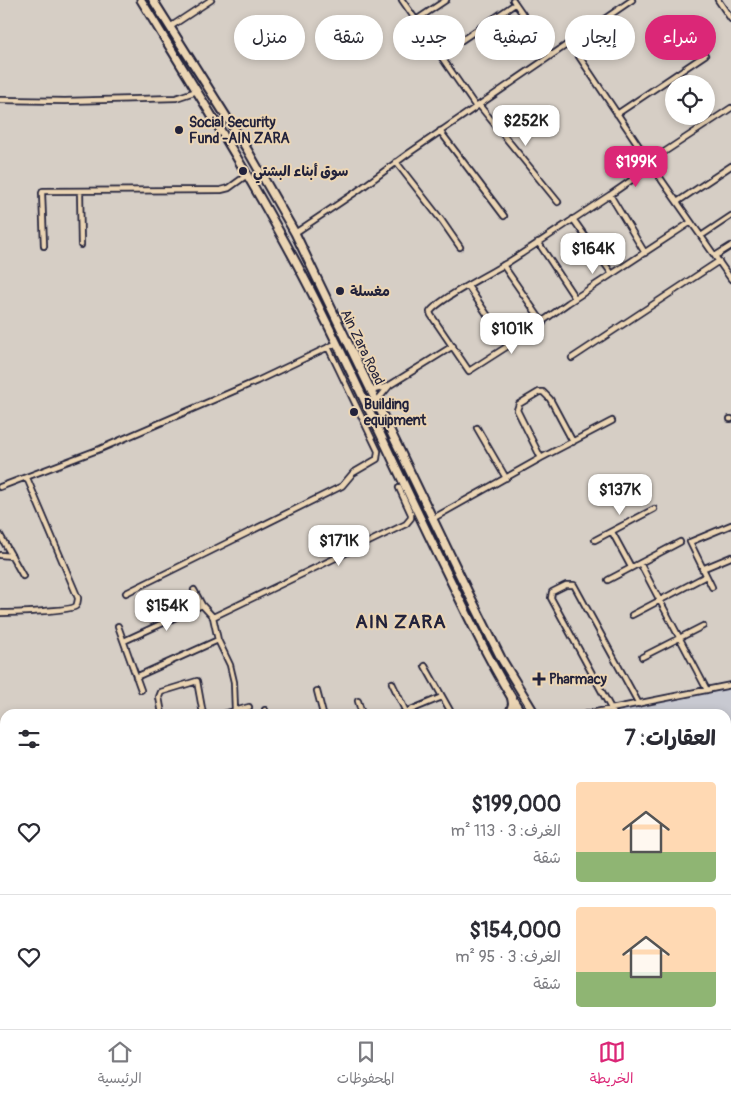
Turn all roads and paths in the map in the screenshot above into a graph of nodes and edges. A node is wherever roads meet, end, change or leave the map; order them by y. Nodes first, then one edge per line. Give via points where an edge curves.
1 (141, 0) edge
2 (153, 0) edge
3 (211, 0) edge
4 (402, 0) edge
5 (446, 0) edge
6 (632, 0) edge
7 (718, 0) edge
8 (514, 2) edge
9 (412, 15) edge
10 (424, 15) edge
11 (523, 15) edge
12 (610, 15) edge
13 (731, 19) edge
14 (170, 27) junction
15 (465, 37) edge
16 (444, 60) edge
17 (544, 60) edge
18 (581, 60) edge
19 (698, 60) edge
20 (197, 91) junction
21 (0, 100) edge
22 (477, 106) junction
23 (731, 108) edge
24 (617, 114) junction
25 (440, 131) junction
26 (396, 162) junction
27 (651, 164) junction
28 (731, 166) edge
29 (247, 175) junction
30 (80, 191) junction
31 (610, 195) junction
32 (558, 202) dead end
33 (677, 202) junction
34 (504, 216) dead end
35 (731, 216) edge
36 (573, 219) junction
37 (691, 222) junction
38 (295, 233) junction
39 (701, 236) junction
40 (538, 242) junction
41 (81, 245) dead end
42 (44, 246) dead end
43 (731, 246) edge
44 (460, 247) dead end
45 (645, 253) junction
46 (715, 256) junction
47 (719, 261) junction
48 (503, 265) junction
49 (612, 274) junction
50 (731, 279) edge
51 (468, 286) junction
52 (575, 298) junction
53 (543, 323) junction
54 (337, 343) junction
55 (453, 346) junction
56 (508, 346) junction
57 (328, 347) junction
58 (572, 358) dead end
59 (390, 386) junction
60 (370, 391) junction
61 (376, 402) junction
62 (612, 421) dead end
63 (477, 428) dead end
64 (573, 442) junction
65 (541, 458) junction
66 (27, 478) junction
67 (506, 478) junction
68 (0, 487) edge
69 (399, 488) dead end
70 (654, 509) dead end
71 (432, 519) junction
72 (731, 525) edge
73 (612, 532) junction
74 (0, 535) edge
75 (595, 540) dead end
76 (680, 542) dead end
77 (0, 555) edge
78 (12, 556) junction
79 (731, 558) edge
80 (640, 562) junction
81 (631, 567) junction
82 (702, 569) junction
83 (23, 576) dead end
84 (706, 576) junction
85 (608, 580) dead end
86 (712, 587) dead end
87 (194, 590) dead end
88 (126, 594) dead end
89 (659, 600) junction
90 (202, 605) junction
91 (0, 613) edge
92 (632, 615) dead end
93 (214, 617) junction
94 (118, 626) dead end
95 (703, 626) dead end
96 (679, 638) junction
97 (218, 640) junction
98 (124, 641) junction
99 (642, 657) dead end
100 (426, 666) dead end
101 (136, 677) junction
102 (392, 684) dead end
103 (731, 685) edge
104 (141, 690) dead end
105 (707, 690) junction
106 (317, 691) dead end
107 (442, 697) junction
108 (512, 697) junction
109 (358, 701) dead end
110 (639, 704) junction
111 (250, 707) dead end
112 (161, 709) edge
113 (202, 709) edge
114 (235, 709) edge
115 (242, 709) edge
116 (322, 709) edge
117 (360, 709) edge
118 (401, 709) edge
119 (413, 709) edge
120 (449, 709) edge
121 (510, 709) edge
122 (519, 709) edge
123 (532, 709) edge
124 (613, 709) edge
125 (621, 709) edge

1 - 20 main road, Ain Zara Road
2 - 14 main road, Ain Zara Road
3 - 14 street
4 - 9 street
5 - 10 street
6 - 12 street
7 - 13 street
8 - 11 street
8 - 15 street
14 - 38 main road, Ain Zara Road
16 - 22 street
17 - 22 street
18 - 24 street
19 - 24 street
20 - 21 street via 176,98
20 - 29 main road, Ain Zara Road
22 - 25 street
22 - 32 street
23 - 27 street
24 - 27 street
25 - 26 street
25 - 34 street
26 - 38 street
26 - 44 street
27 - 31 street
27 - 33 street
28 - 33 street
29 - 30 street via 221,190
29 - 54 main road, Ain Zara Road
30 - 41 street
30 - 42 street via 42,193
31 - 36 street
31 - 45 street
33 - 37 street
35 - 39 street
36 - 40 street
36 - 49 street
37 - 39 street
37 - 45 street
38 - 60 main road, Ain Zara Road
39 - 46 street
40 - 48 street
40 - 52 street
43 - 46 street
45 - 49 street
46 - 47 street
47 - 50 street
47 - 58 street
48 - 51 street
48 - 53 street
49 - 52 street
51 - 55 street via 430,312
51 - 56 street
52 - 53 street
53 - 56 street
54 - 57 street
54 - 108 main road, Ain Zara Road via 452,583
55 - 56 street via 468,371
55 - 59 street
57 - 66 street via 248,385
57 - 88 street via 378,451 377,459 353,473 342,486
59 - 60 street
59 - 61 street
60 - 61 main road, Ain Zara Road
61 - 71 main road, Ain Zara Road
62 - 64 street
63 - 67 street
64 - 65 street
64 - 65 street via 550,399 543,392 538,392 519,404 517,410
65 - 67 street
66 - 68 street
66 - 91 street via 78,598 77,604 61,610
67 - 71 street
69 - 93 street via 411,514 408,522
70 - 73 street
71 - 123 main road, Ain Zara Road via 501,658
72 - 82 street via 690,542
73 - 75 street
73 - 81 street
74 - 78 street
76 - 80 street
77 - 78 street
78 - 83 street
79 - 82 street
80 - 81 street
80 - 89 street
81 - 85 street
82 - 84 street
84 - 86 street
84 - 89 street
87 - 90 street
89 - 92 street
89 - 96 street
90 - 93 street
90 - 98 street
93 - 97 street
94 - 98 street
95 - 96 street
96 - 99 street
96 - 105 street
97 - 101 street
97 - 114 street via 232,670
98 - 101 street
100 - 107 street
101 - 104 street
102 - 118 street
103 - 105 street
105 - 110 street
106 - 116 street
107 - 119 street
107 - 120 street
108 - 121 main road
108 - 122 main road, Ain Zara Road
109 - 117 street
110 - 124 street via 574,585 566,585 552,592 551,598
110 - 125 street
111 - 115 street
112 - 113 street via 160,692 197,680

